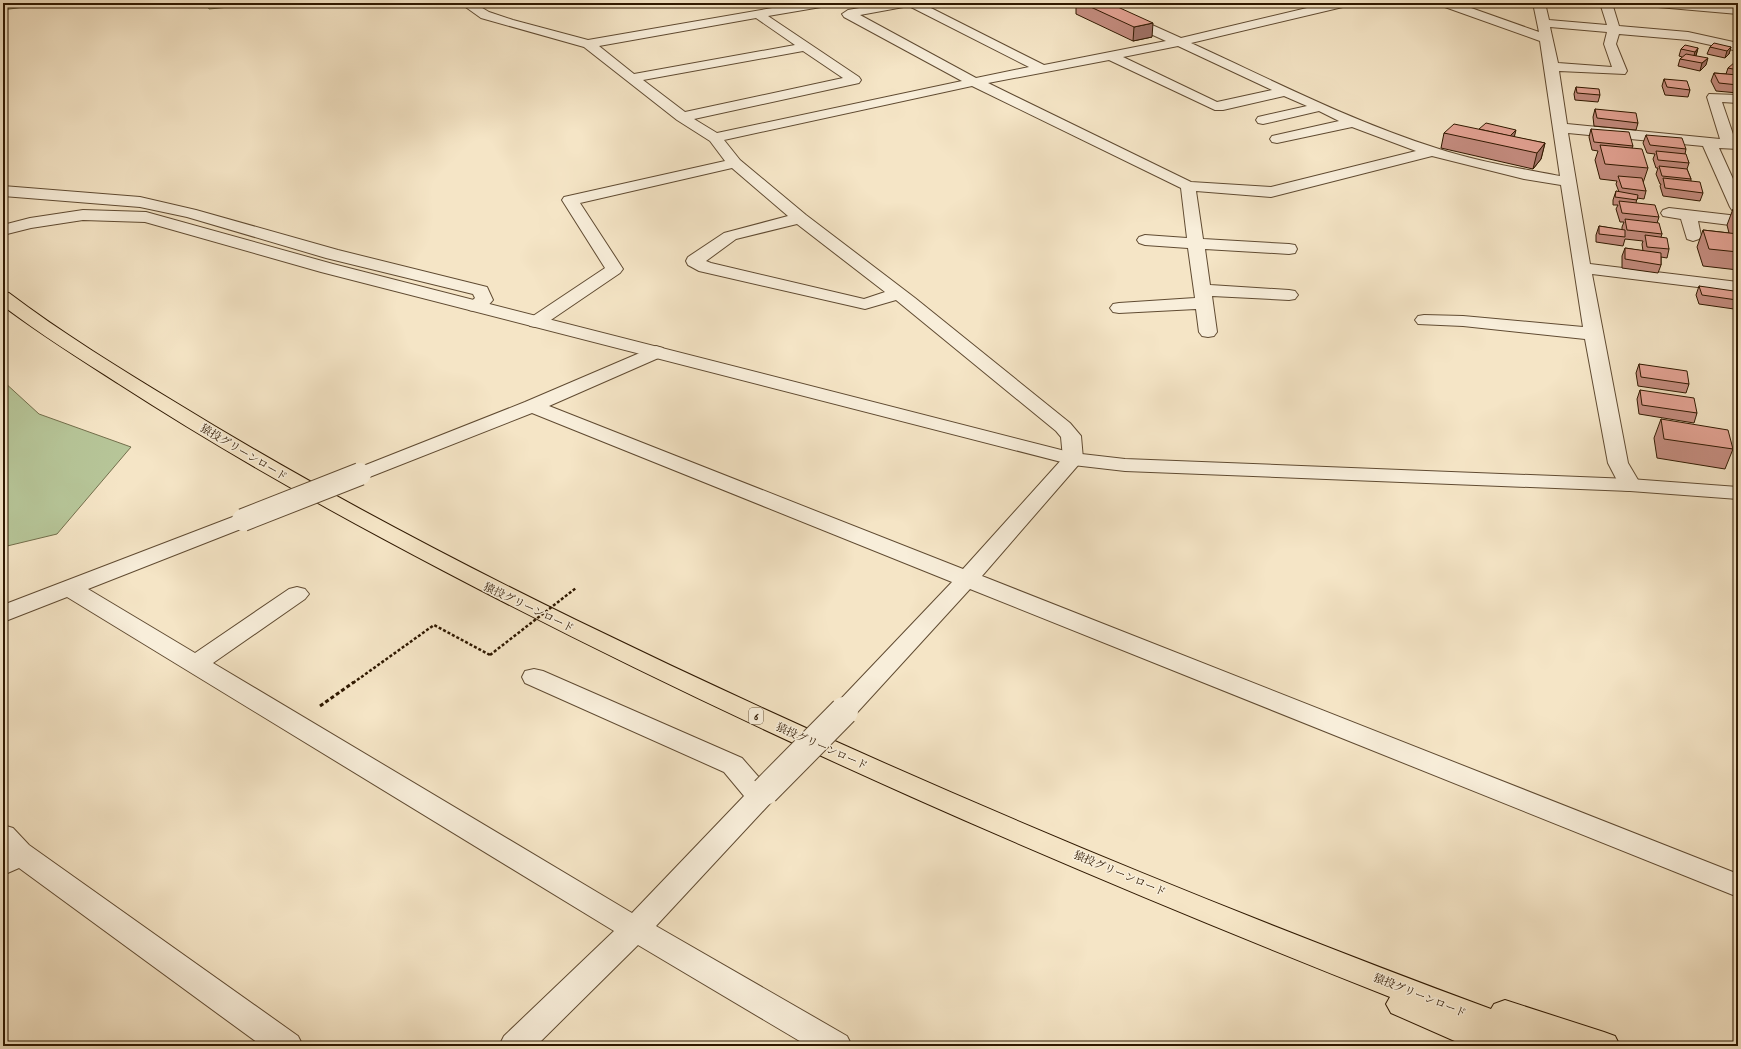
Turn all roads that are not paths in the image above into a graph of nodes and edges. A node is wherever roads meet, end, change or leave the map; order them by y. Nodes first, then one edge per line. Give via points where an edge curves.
1 (466, 3) edge
2 (820, 3) edge
3 (907, 3) edge
4 (912, 3) edge
5 (1093, 3) edge
6 (1343, 3) edge
7 (1446, 3) edge
8 (1539, 3) edge
9 (1606, 3) edge
10 (1658, 3) edge
11 (1738, 10) edge
12 (759, 15) junction
13 (1542, 23) junction
14 (1614, 29) junction
15 (1545, 38) junction
16 (1181, 42) junction
17 (588, 44) junction
18 (805, 47) junction
19 (1738, 47) edge
20 (1111, 56) junction
21 (1552, 67) junction
22 (1042, 70) junction
23 (632, 78) junction
24 (974, 82) junction
25 (1286, 91) junction
26 (1738, 99) edge
27 (1320, 107) junction
28 (682, 117) junction
29 (1263, 120) dead end
30 (1354, 122) junction
31 (1561, 128) junction
32 (714, 138) junction
33 (1277, 139) dead end
34 (1709, 142) junction
35 (1734, 145) edge
36 (1432, 152) junction
37 (735, 163) junction
38 (1568, 182) junction
39 (1188, 186) junction
40 (3, 191) edge
41 (1738, 207) edge
42 (1669, 213) dead end
43 (1688, 215) junction
44 (800, 218) junction
45 (1738, 221) edge
46 (3, 230) edge
47 (1693, 236) dead end
48 (1145, 240) dead end
49 (1196, 242) junction
50 (1289, 249) dead end
51 (1581, 268) junction
52 (1738, 287) edge
53 (897, 294) junction
54 (1289, 296) dead end
55 (3, 297) edge
56 (1203, 297) junction
57 (475, 306) junction
58 (1119, 308) dead end
59 (1424, 320) dead end
60 (536, 322) junction
61 (1208, 332) dead end
62 (1593, 334) junction
63 (656, 352) junction
64 (532, 406) junction
65 (1073, 459) junction
66 (1630, 485) junction
67 (1738, 493) edge
68 (968, 578) junction
69 (69, 588) junction
70 (297, 594) dead end
71 (3, 614) edge
72 (195, 664) junction
73 (534, 677) dead end
74 (763, 794) junction
75 (8, 850) edge
76 (1087, 860) junction
77 (1738, 886) edge
78 (1244, 925) junction
79 (635, 929) junction
80 (287, 1046) edge
81 (515, 1046) edge
82 (836, 1046) edge
83 (1500, 1046) edge
84 (1554, 1046) edge
85 (1604, 1046) edge

1 - 17 street via 485,15
2 - 12 street
3 - 24 street via 848,14
4 - 22 street
5 - 16 street
6 - 16 street
7 - 15 street
8 - 13 street
9 - 14 street
10 - 11 street
12 - 17 street
12 - 18 street
13 - 14 street
13 - 15 street
14 - 19 street via 1688,36
14 - 21 street via 1610,44 1620,71
15 - 21 street
16 - 20 street
16 - 25 street
17 - 23 street
18 - 23 street
18 - 28 street via 854,80
20 - 22 street
20 - 25 street via 1215,106
21 - 31 street
22 - 24 street
23 - 28 street
24 - 32 street
24 - 39 street
25 - 27 street
26 - 35 street via 1714,97
27 - 29 street
27 - 30 street
28 - 32 street
30 - 33 street
30 - 36 street
31 - 34 street
31 - 38 street
32 - 37 street
34 - 35 street
34 - 41 street
36 - 38 street
36 - 39 street via 1271,192
37 - 44 street
37 - 60 street via 570,200 614,269
38 - 51 street
39 - 49 street
40 - 57 street via 140,202 190,212 332,254 481,291 484,300
42 - 43 street
43 - 45 street
43 - 47 street
44 - 53 street
44 - 53 street via 730,236 694,261 705,267 865,304
46 - 57 street via 83,215 146,217 326,268
48 - 49 street
49 - 50 street
49 - 56 street
51 - 52 street
51 - 62 street
53 - 65 street via 1063,426 1071,436
54 - 56 street
55 - 76 main road, 猿投グリーンロード / 6 via 86,354 265,466 490,588 767,721
56 - 58 street
56 - 61 street
57 - 60 street
59 - 62 street via 1463,321
60 - 63 street
62 - 66 street via 1618,463
63 - 64 street
63 - 65 street
64 - 68 street
64 - 69 street, bridge
65 - 66 street via 1125,465
65 - 68 street
66 - 67 street
68 - 74 street, bridge
68 - 77 street
69 - 71 street
69 - 72 street
70 - 72 street
72 - 79 street
73 - 74 street via 733,765
74 - 79 street
75 - 80 street
76 - 78 main road, 猿投グリーンロード / 6
76 - 83 main road via 1175,908
78 - 84 main road, 猿投グリーンロード / 6 via 1473,1017
78 - 85 main road
79 - 81 street
79 - 82 street

